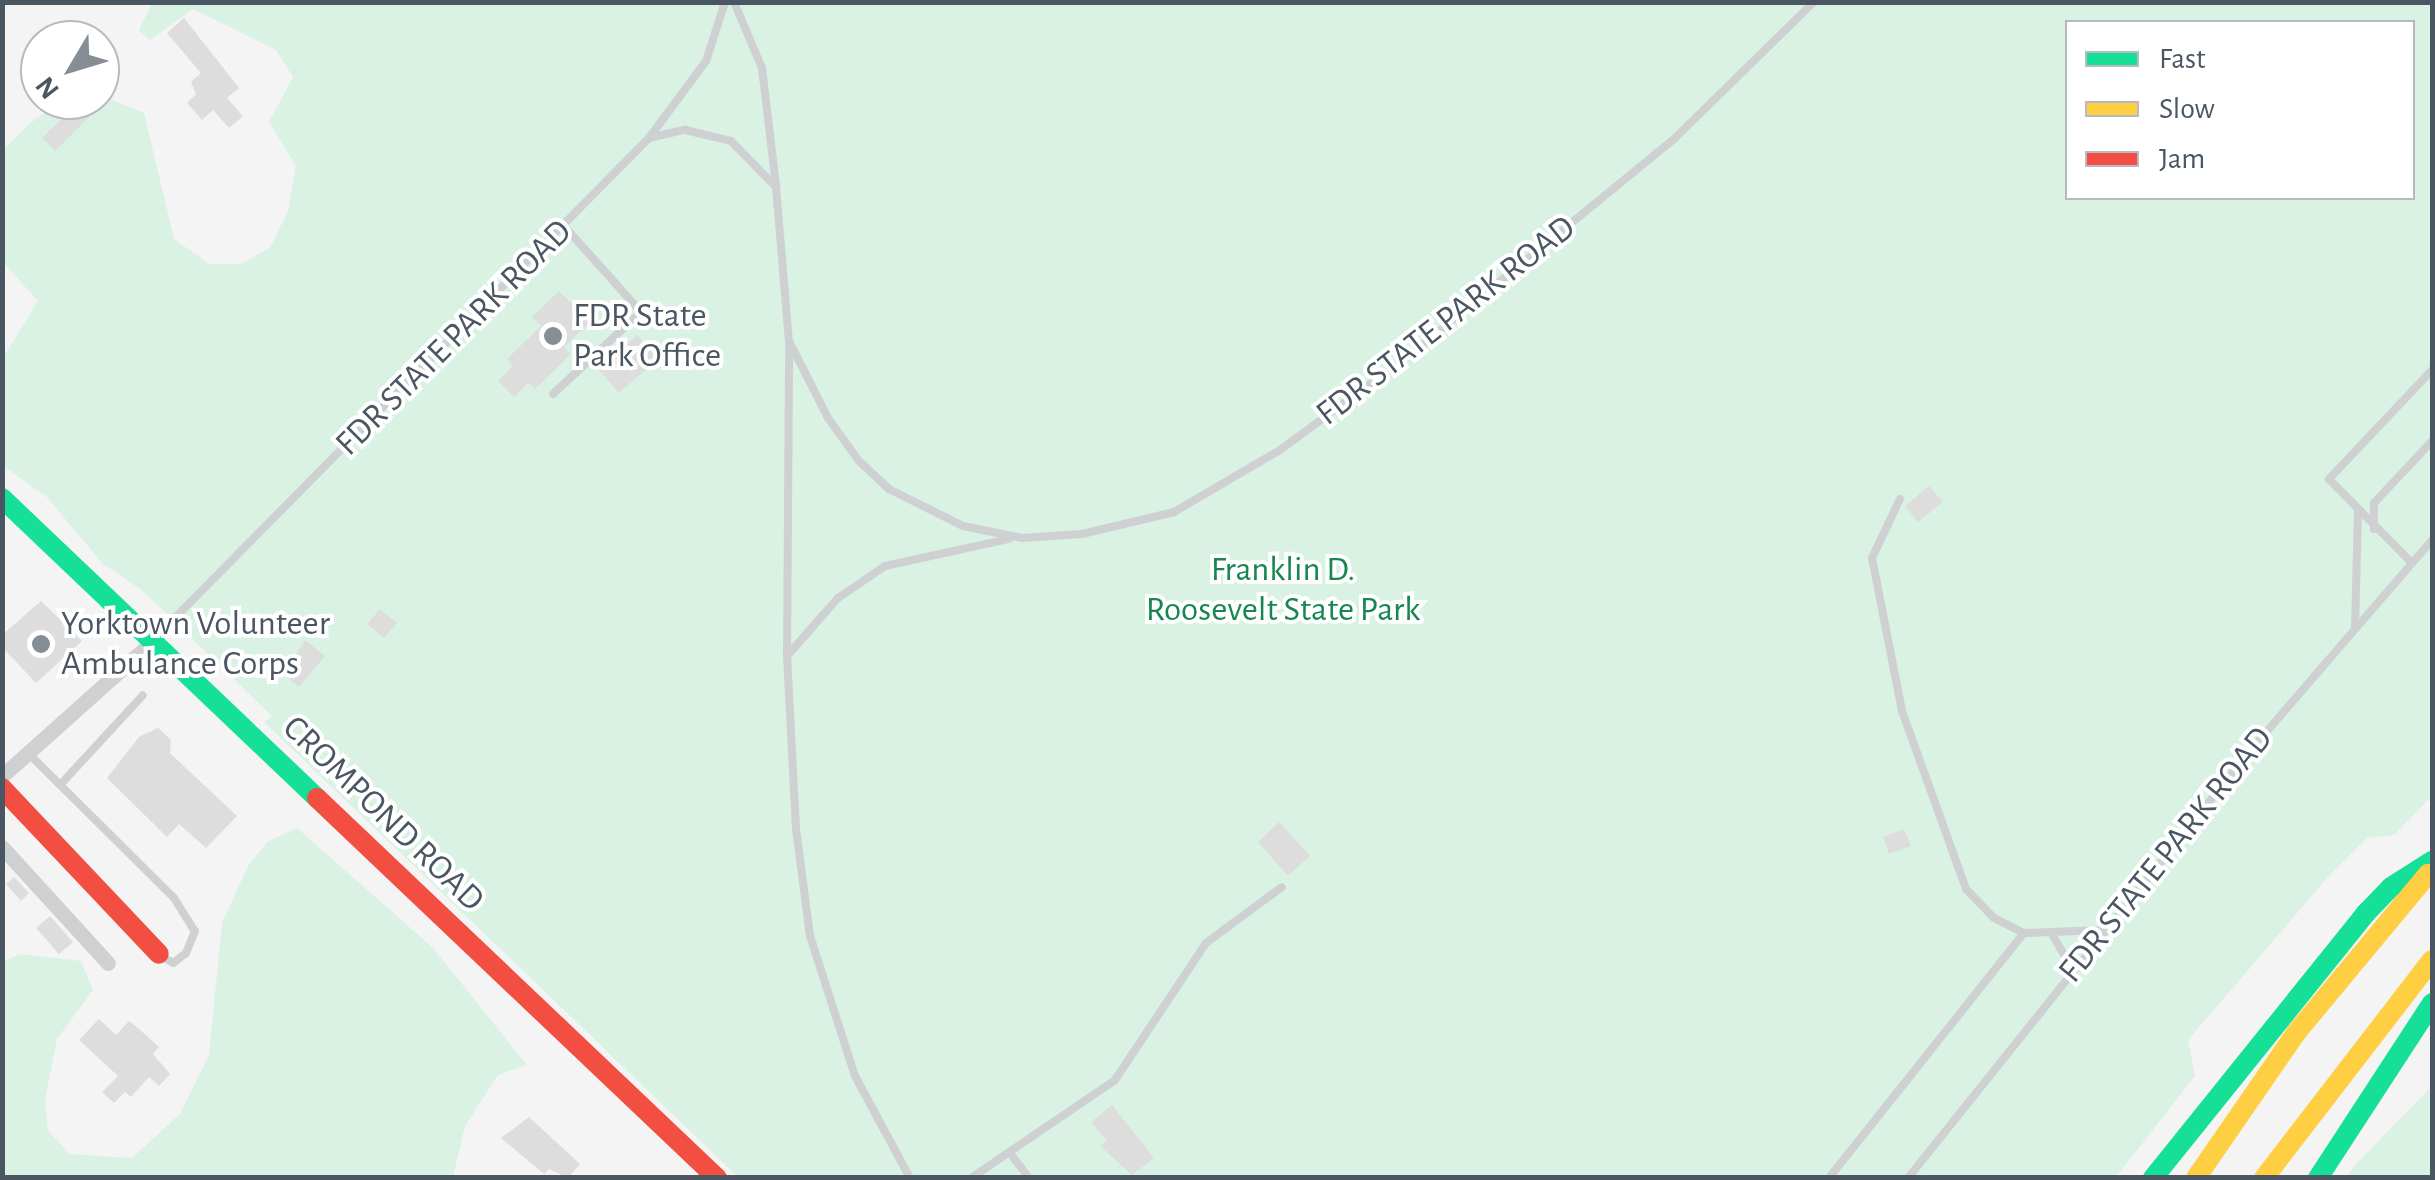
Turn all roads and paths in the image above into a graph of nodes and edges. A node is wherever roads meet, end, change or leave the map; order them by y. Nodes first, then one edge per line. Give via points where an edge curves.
1 (725, 2) edge
2 (734, 2) edge
3 (1814, 2) edge
4 (649, 138) junction
5 (776, 187) junction
6 (565, 227) junction
7 (789, 342) junction
8 (2432, 370) edge
9 (553, 394) dead end
10 (2432, 442) edge
11 (2, 498) edge
12 (1900, 500) dead end
13 (2358, 511) junction
14 (2374, 528) junction
15 (1022, 538) junction
16 (2432, 540) edge
17 (2412, 563) junction
18 (2354, 627) junction
19 (152, 642) junction
20 (787, 656) junction
21 (144, 696) dead end
22 (29, 753) junction
23 (2, 776) edge
24 (60, 784) junction
25 (2, 788) edge
26 (2, 847) edge
27 (2432, 861) edge
28 (2432, 869) edge
29 (1282, 888) dead end
30 (2104, 930) junction
31 (2024, 933) junction
32 (2052, 934) junction
33 (159, 954) joint
34 (2432, 960) edge
35 (108, 963) dead end
36 (2072, 970) junction
37 (2432, 1002) edge
38 (1010, 1153) junction
39 (717, 1178) edge
40 (910, 1178) edge
41 (971, 1178) edge
42 (1029, 1178) edge
43 (1830, 1178) edge
44 (1908, 1178) edge
45 (2154, 1178) edge
46 (2196, 1178) edge
47 (2264, 1178) edge
48 (2318, 1178) edge

1 - 4 lane, FDR STATE PARK ROAD via 706,61
2 - 5 lane, FDR STATE PARK ROAD via 762,68
3 - 15 lane, FDR STATE PARK ROAD via 1675,138 1415,350 1280,450 1174,512 1082,534
4 - 5 lane via 686,130 731,141
4 - 6 lane, FDR STATE PARK ROAD
5 - 7 lane, FDR STATE PARK ROAD
6 - 9 lane via 641,312
6 - 19 lane, FDR STATE PARK ROAD
7 - 15 lane, FDR STATE PARK ROAD via 828,418 889,488 963,526
7 - 20 lane, FDR STATE PARK ROAD
8 - 13 lane via 2328,479
10 - 14 lane via 2374,503
11 - 19 main road, CROMPOND ROAD
12 - 31 lane via 1872,558 1902,711 1966,889 1994,918
13 - 14 lane
13 - 18 lane
14 - 17 lane
15 - 20 lane, FDR STATE PARK ROAD via 885,566 838,598
16 - 17 lane, FDR STATE PARK ROAD
17 - 18 lane, FDR STATE PARK ROAD
18 - 30 lane, FDR STATE PARK ROAD
19 - 22 street
19 - 39 main road, CROMPOND ROAD
20 - 40 lane, FDR STATE PARK ROAD via 796,828 810,936 855,1076
21 - 24 lane
22 - 23 street
22 - 24 lane
24 - 33 lane via 174,898 195,931 186,953 173,962
25 - 33 main road
26 - 35 street
27 - 45 main road via 2391,887 2365,914
28 - 46 main road via 2296,1033
29 - 38 lane via 1206,943 1115,1080
30 - 32 lane
30 - 36 lane, FDR STATE PARK ROAD
31 - 32 lane
31 - 43 lane
32 - 36 lane
34 - 47 main road
36 - 44 lane, FDR STATE PARK ROAD
37 - 48 main road
38 - 41 lane
38 - 42 lane

